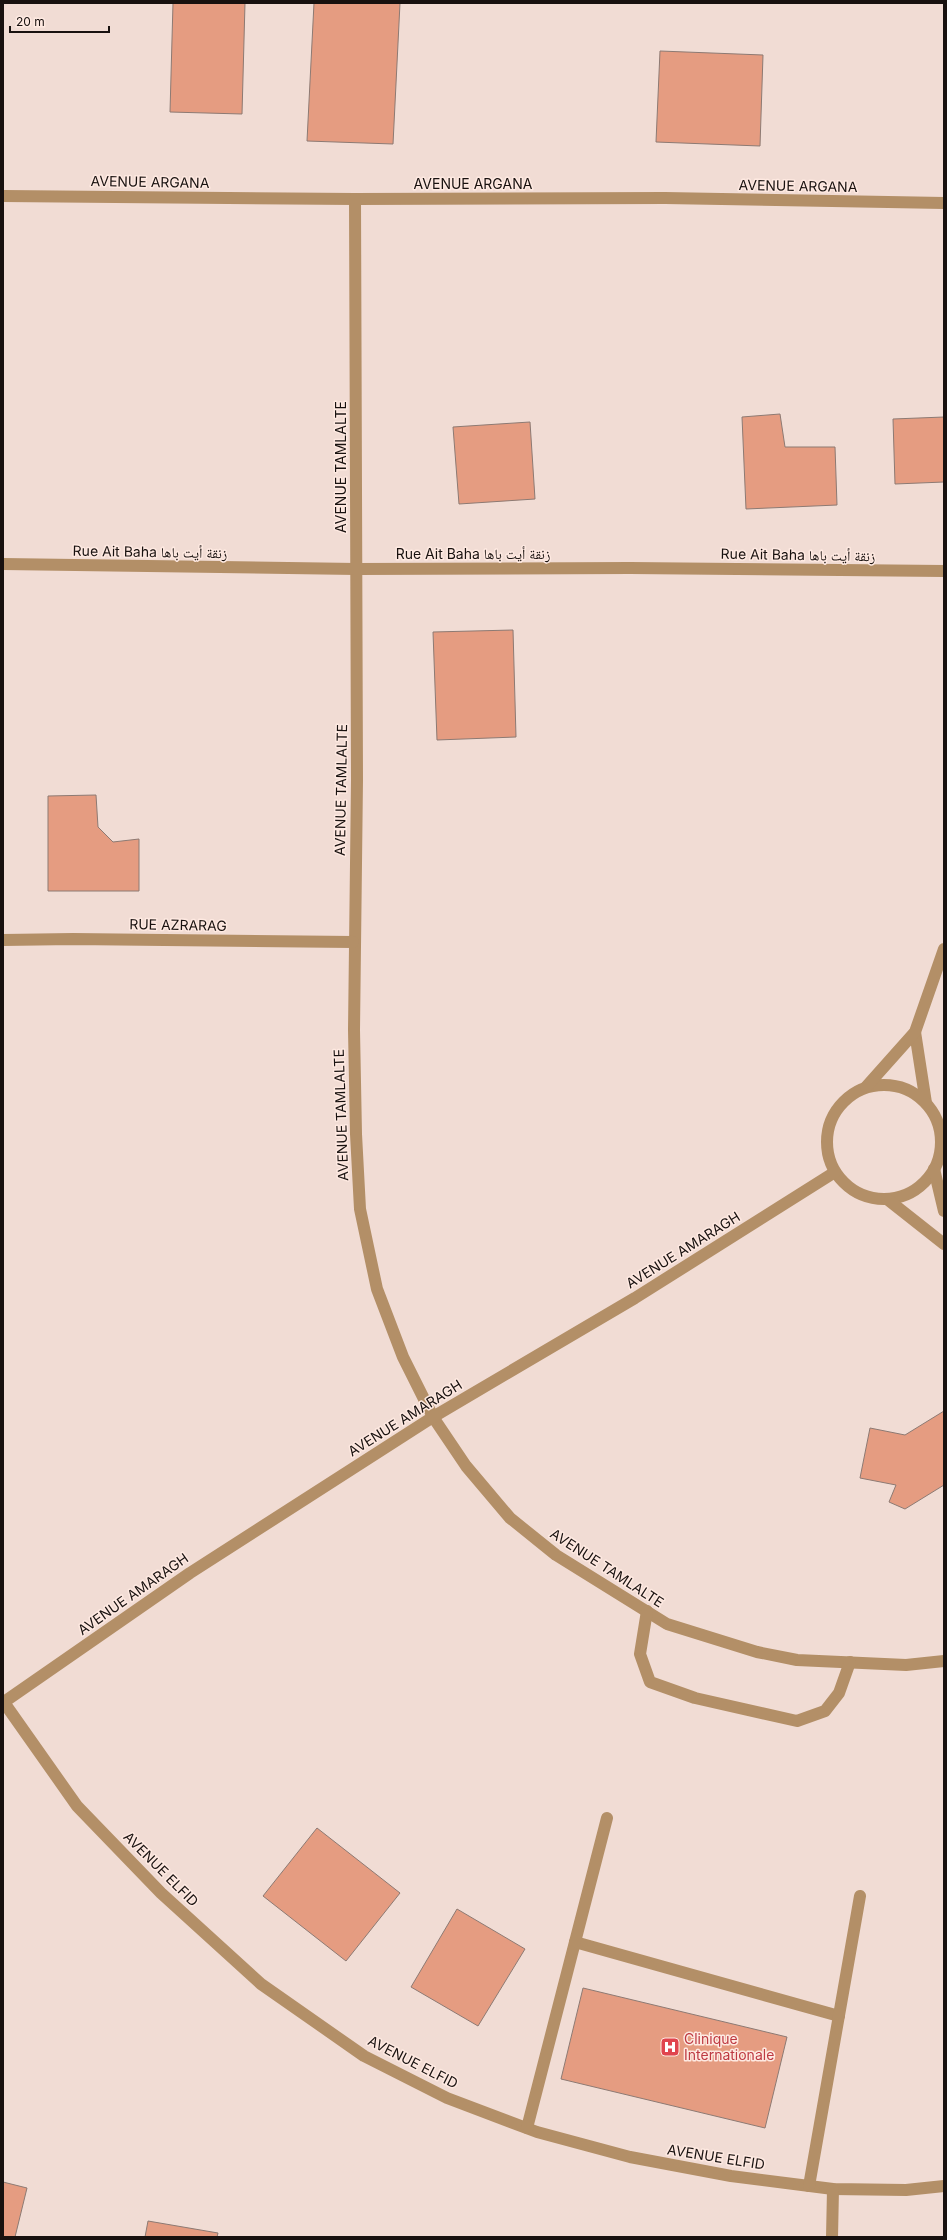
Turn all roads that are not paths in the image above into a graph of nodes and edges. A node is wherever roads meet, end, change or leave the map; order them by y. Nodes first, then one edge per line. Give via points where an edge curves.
1 (3, 196) edge
2 (355, 199) junction
3 (944, 204) edge
4 (3, 564) edge
5 (356, 569) junction
6 (944, 571) edge
7 (3, 940) edge
8 (353, 942) junction
9 (944, 949) edge
10 (915, 1032) junction
11 (866, 1087) junction
12 (926, 1103) junction
13 (934, 1169) junction
14 (835, 1172) junction
15 (887, 1199) junction
16 (944, 1211) edge
17 (944, 1244) edge
18 (433, 1417) junction
19 (647, 1611) junction
20 (944, 1661) edge
21 (850, 1662) junction
22 (3, 1703) edge
23 (607, 1818) dead end
24 (860, 1896) dead end
25 (575, 1942) junction
26 (839, 2016) junction
27 (527, 2128) junction
28 (809, 2186) junction
29 (944, 2186) edge
30 (833, 2189) junction
31 (832, 2237) edge

1 - 2 street, AVENUE ARGANA
2 - 3 street, AVENUE ARGANA via 665,198
2 - 5 street, AVENUE TAMLALTE
4 - 5 street, Rue Ait Baha زنقة أيت باها
5 - 6 street, Rue Ait Baha زنقة أيت باها
5 - 8 street, AVENUE TAMLALTE via 357,780
7 - 8 street, RUE AZRARAG via 73,938
8 - 18 street, AVENUE TAMLALTE via 360,1209 377,1289 403,1357
9 - 10 street
10 - 11 street
10 - 12 street
11 - 12 street via 888,1085 909,1090
11 - 14 street via 848,1097 834,1112 827,1132 827,1153
12 - 13 street via 936,1118 941,1135 940,1152
13 - 15 street via 922,1184 906,1194
13 - 16 street
14 - 15 street via 857,1193
14 - 18 street, AVENUE AMARAGH via 635,1298
15 - 17 street
18 - 19 street, AVENUE TAMLALTE via 466,1466 510,1518 556,1555
18 - 22 street, AVENUE AMARAGH via 190,1573
19 - 21 street, AVENUE TAMLALTE via 667,1624 757,1652 797,1660
19 - 21 street via 640,1654 650,1682 695,1698 797,1721 825,1711 839,1693
20 - 21 street, AVENUE TAMLALTE via 906,1665
22 - 27 street, AVENUE ELFID via 77,1806 161,1893 261,1984 364,2056 447,2098
23 - 25 street
24 - 26 street
25 - 26 street
25 - 27 street
26 - 28 street
27 - 28 street, AVENUE ELFID via 630,2157 731,2176
28 - 30 street, AVENUE ELFID
29 - 30 street, AVENUE ELFID via 906,2190
30 - 31 street

